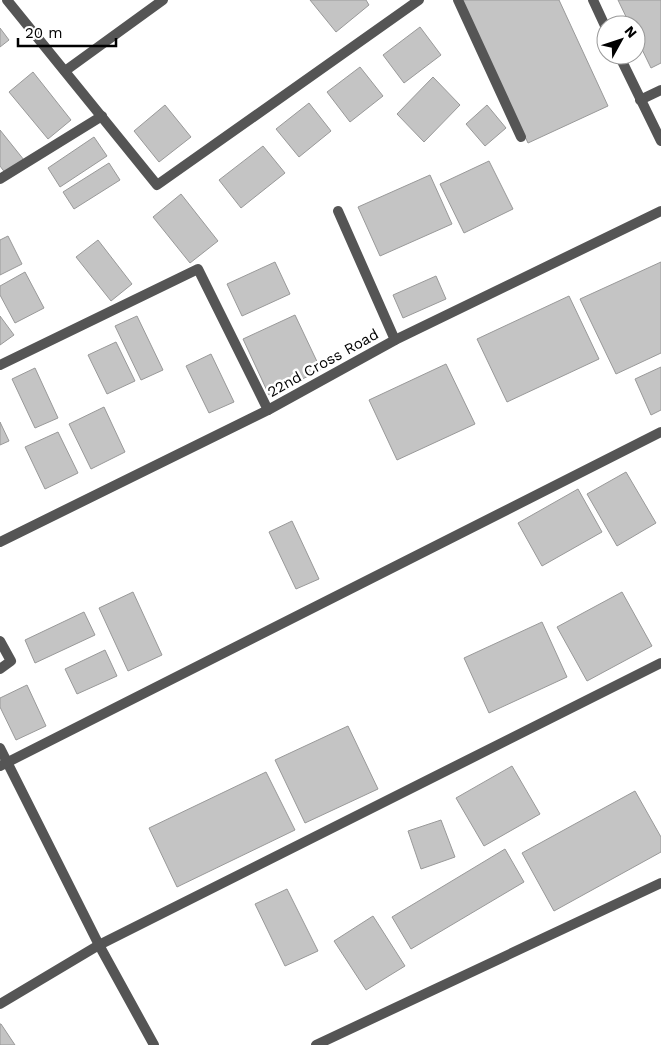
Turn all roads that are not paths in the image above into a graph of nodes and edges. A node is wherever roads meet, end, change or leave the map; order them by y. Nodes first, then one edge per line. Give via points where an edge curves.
1 (7, 0) edge
2 (163, 0) edge
3 (419, 0) edge
4 (458, 0) edge
5 (593, 0) edge
6 (600, 15) edge
7 (624, 65) edge
8 (64, 70) junction
9 (661, 90) edge
10 (640, 100) junction
11 (102, 116) junction
12 (521, 137) dead end
13 (661, 141) edge
14 (0, 179) edge
15 (338, 211) dead end
16 (661, 211) edge
17 (395, 340) junction
18 (0, 364) edge
19 (268, 410) junction
20 (661, 432) edge
21 (0, 542) edge
22 (0, 641) edge
23 (660, 666) edge
24 (0, 669) edge
25 (0, 748) edge
26 (3, 764) edge
27 (661, 883) edge
28 (99, 945) junction
29 (0, 1004) edge
30 (154, 1045) edge
31 (316, 1045) edge

1 - 8 street
2 - 8 street
3 - 11 street via 158,185
4 - 12 street
5 - 6 street
7 - 10 street
8 - 11 street
9 - 10 street
10 - 13 street
11 - 14 street
15 - 17 street
16 - 17 street, 22nd Cross Road
17 - 19 street, 22nd Cross Road
18 - 19 street via 198,269
19 - 21 street, 22nd Cross Road
20 - 26 street
22 - 24 street via 11,661
23 - 28 street
25 - 26 street
26 - 28 street
27 - 31 street
28 - 29 street
28 - 30 street

